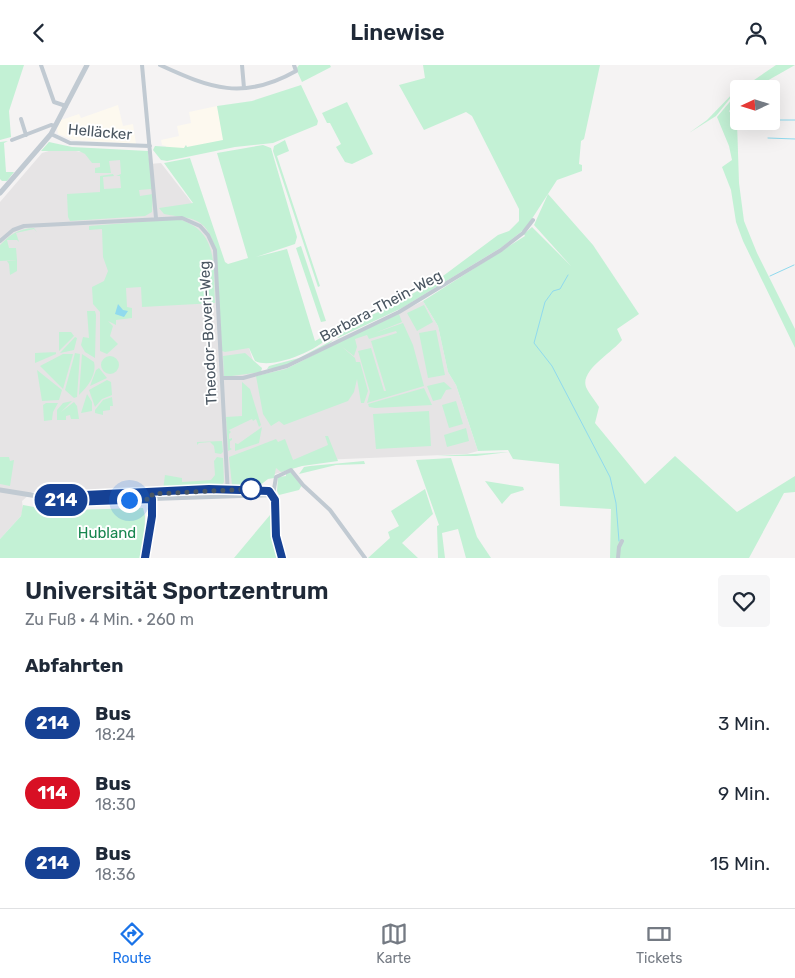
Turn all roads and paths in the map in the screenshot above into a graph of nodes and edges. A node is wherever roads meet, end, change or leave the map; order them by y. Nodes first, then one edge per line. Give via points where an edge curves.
1 (41, 65) edge
2 (87, 65) edge
3 (142, 65) edge
4 (160, 65) edge
5 (242, 65) edge
6 (294, 65) edge
7 (244, 88) junction
8 (66, 106) junction
9 (21, 119) dead end
10 (56, 126) junction
11 (50, 134) junction
12 (26, 135) junction
13 (12, 139) dead end
14 (150, 146) junction
15 (1, 191) edge
16 (156, 218) junction
17 (533, 220) dead end
18 (0, 241) edge
19 (222, 378) junction
20 (228, 489) junction
21 (0, 490) edge
22 (228, 495) junction
23 (273, 495) junction
24 (152, 496) junction
25 (622, 541) dead end
26 (145, 558) edge
27 (282, 558) edge
28 (365, 558) edge
29 (618, 558) edge

1 - 8 street via 54,102
2 - 8 street
3 - 14 street
4 - 7 street via 220,89
5 - 7 street
6 - 7 street via 296,71
8 - 10 street
9 - 12 street
10 - 11 street
10 - 12 street
11 - 14 street, Helläcker via 70,143
11 - 15 street
12 - 13 street
14 - 16 street
16 - 18 street, Theodor-Boveri-Weg via 24,226 13,229
16 - 19 street, Theodor-Boveri-Weg via 190,220 206,233 213,245
17 - 19 street, Barbara-Thein-Weg via 501,250 398,312 295,364 242,378
19 - 20 street, Theodor-Boveri-Weg
20 - 22 street, Theodor-Boveri-Weg
20 - 23 street via 268,490
20 - 24 street
21 - 24 street via 69,502
22 - 23 street
22 - 24 street
23 - 27 street via 276,501 276,536
23 - 28 street via 278,474 291,470 330,510
24 - 26 street
25 - 29 street

